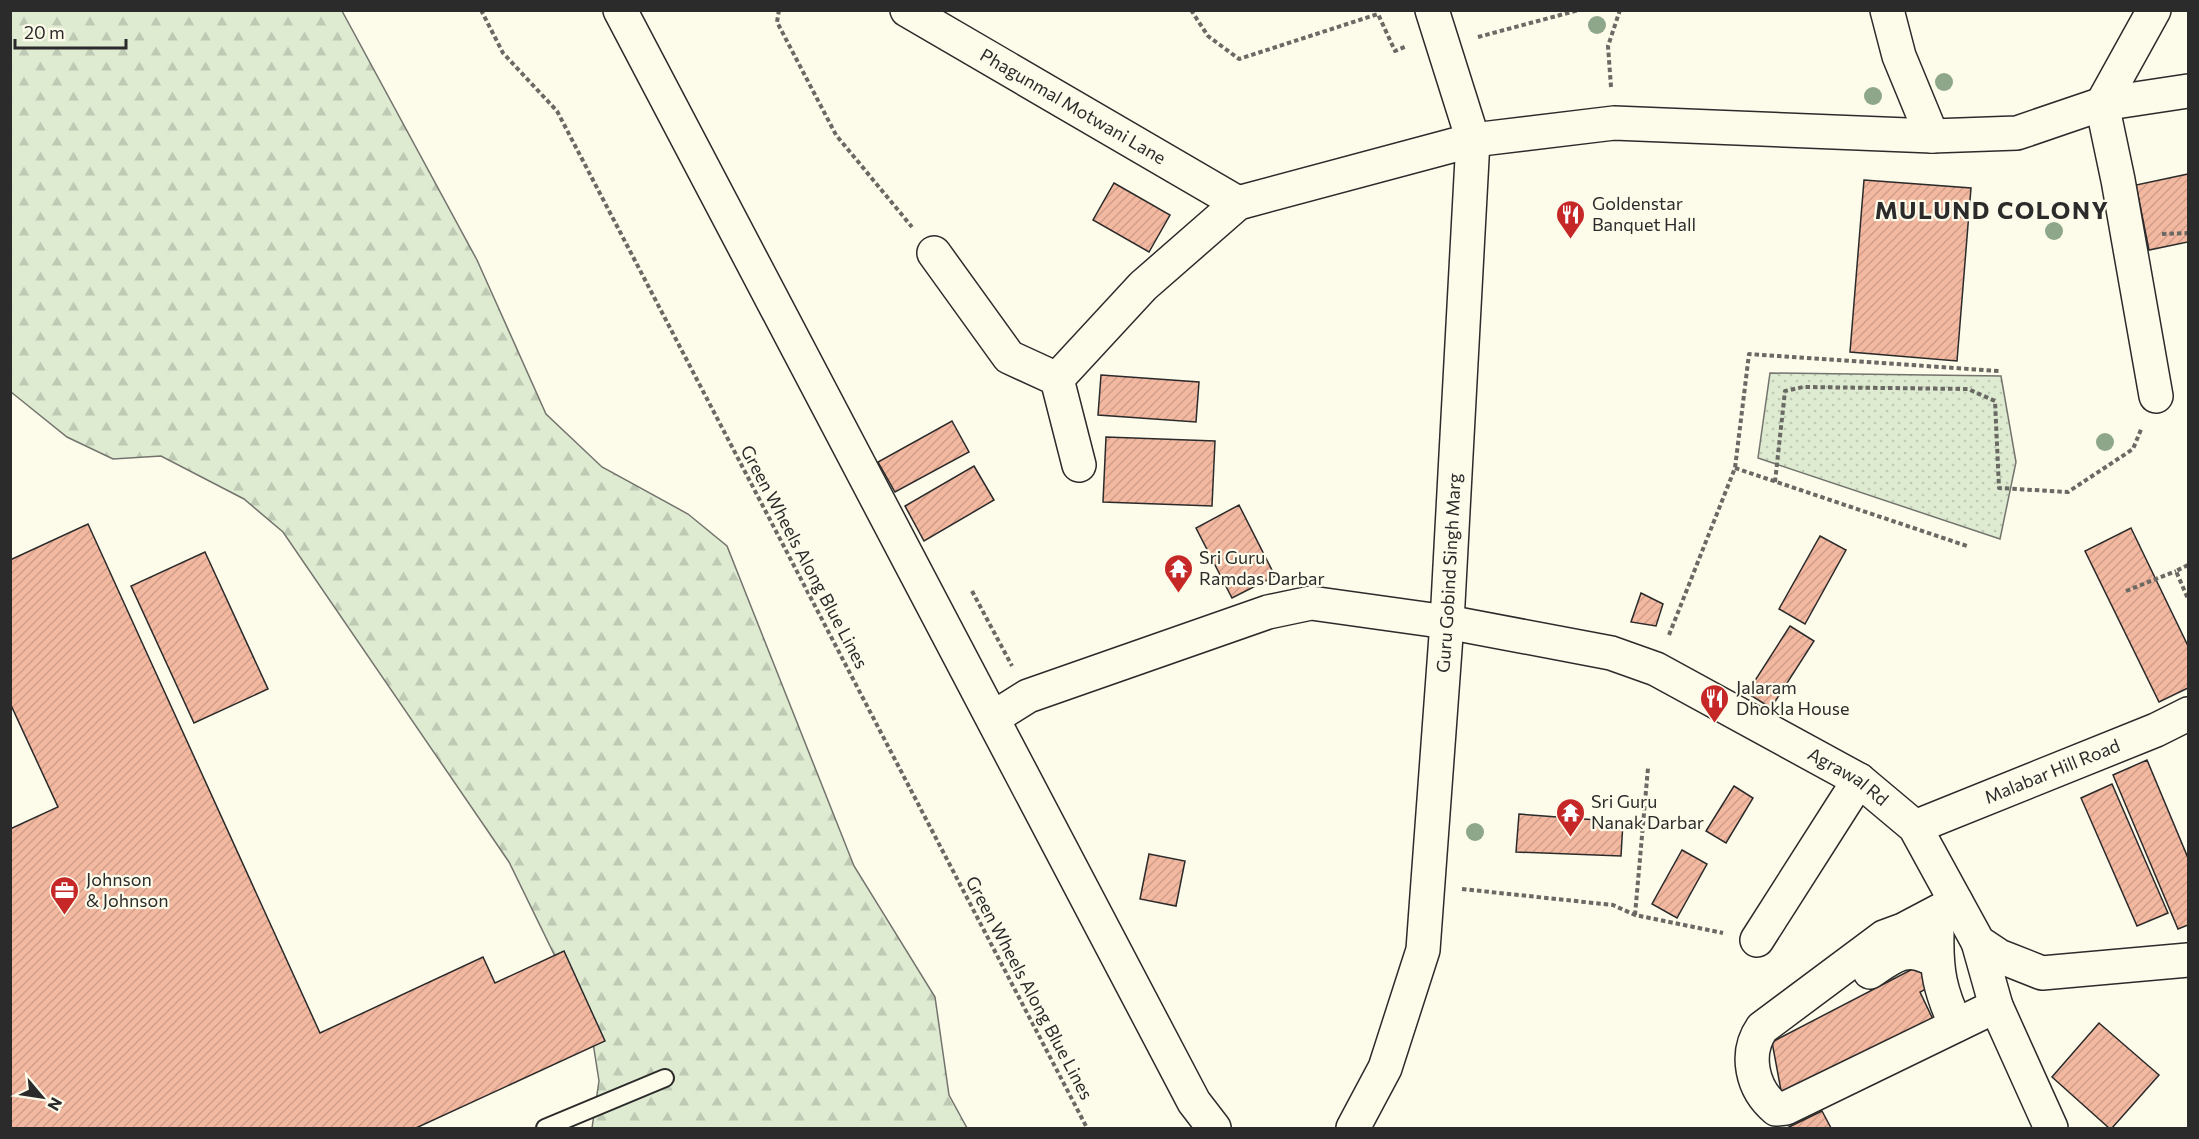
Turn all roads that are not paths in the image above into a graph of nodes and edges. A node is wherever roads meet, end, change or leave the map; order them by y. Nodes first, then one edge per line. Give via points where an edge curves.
1 (620, 10) edge
2 (907, 10) edge
3 (1887, 10) edge
4 (2154, 10) edge
5 (1438, 30) edge
6 (2188, 91) edge
7 (2102, 104) junction
8 (1932, 136) junction
9 (1473, 140) junction
10 (1238, 203) junction
11 (934, 253) road end
12 (1057, 379) junction
13 (2156, 396) road end
14 (1079, 465) dead end
15 (1447, 622) junction
16 (2188, 714) edge
17 (993, 718) junction
18 (1858, 780) junction
19 (1915, 827) junction
20 (1946, 908) junction
21 (1757, 940) road end
22 (1978, 942) junction
23 (1936, 954) junction
24 (2188, 960) edge
25 (1996, 1006) junction
26 (1956, 1025) junction
27 (1752, 1051) junction
28 (665, 1078) dead end
29 (545, 1128) edge
30 (1214, 1128) edge
31 (1353, 1128) edge
32 (2051, 1128) edge

1 - 17 street
2 - 10 street, Phagunmal Motwani Lane
3 - 8 street via 1899,56
4 - 7 street
5 - 9 street, Guru Gobind Singh Marg
6 - 7 street
7 - 8 street via 2017,133
7 - 13 street
8 - 9 street via 1614,123
9 - 10 street
9 - 15 street, Guru Gobind Singh Marg
10 - 12 street via 1143,286
11 - 12 street via 1009,357
12 - 14 street
15 - 17 street, Agrawal Rd via 1311,603 1268,612 1028,696
15 - 18 street, Agrawal Rd via 1611,653 1656,669
15 - 31 street, Guru Gobind Singh Marg via 1423,951 1384,1068
16 - 19 street, Malabar Hill Road
17 - 30 street via 1194,1102
18 - 19 street, Agrawal Rd
18 - 21 street
19 - 20 street, Agrawal Rd
20 - 22 street, Agrawal Rd
20 - 23 street
20 - 27 street via 1884,937 1762,1028
22 - 24 street via 2000,956 2042,973
22 - 25 street, Agrawal Rd
23 - 26 street via 1943,999
23 - 27 street via 1899,953
25 - 26 street
25 - 32 street, Agrawal Rd
26 - 27 street via 1786,1108 1776,1109 1766,1101 1751,1066
28 - 29 lane

